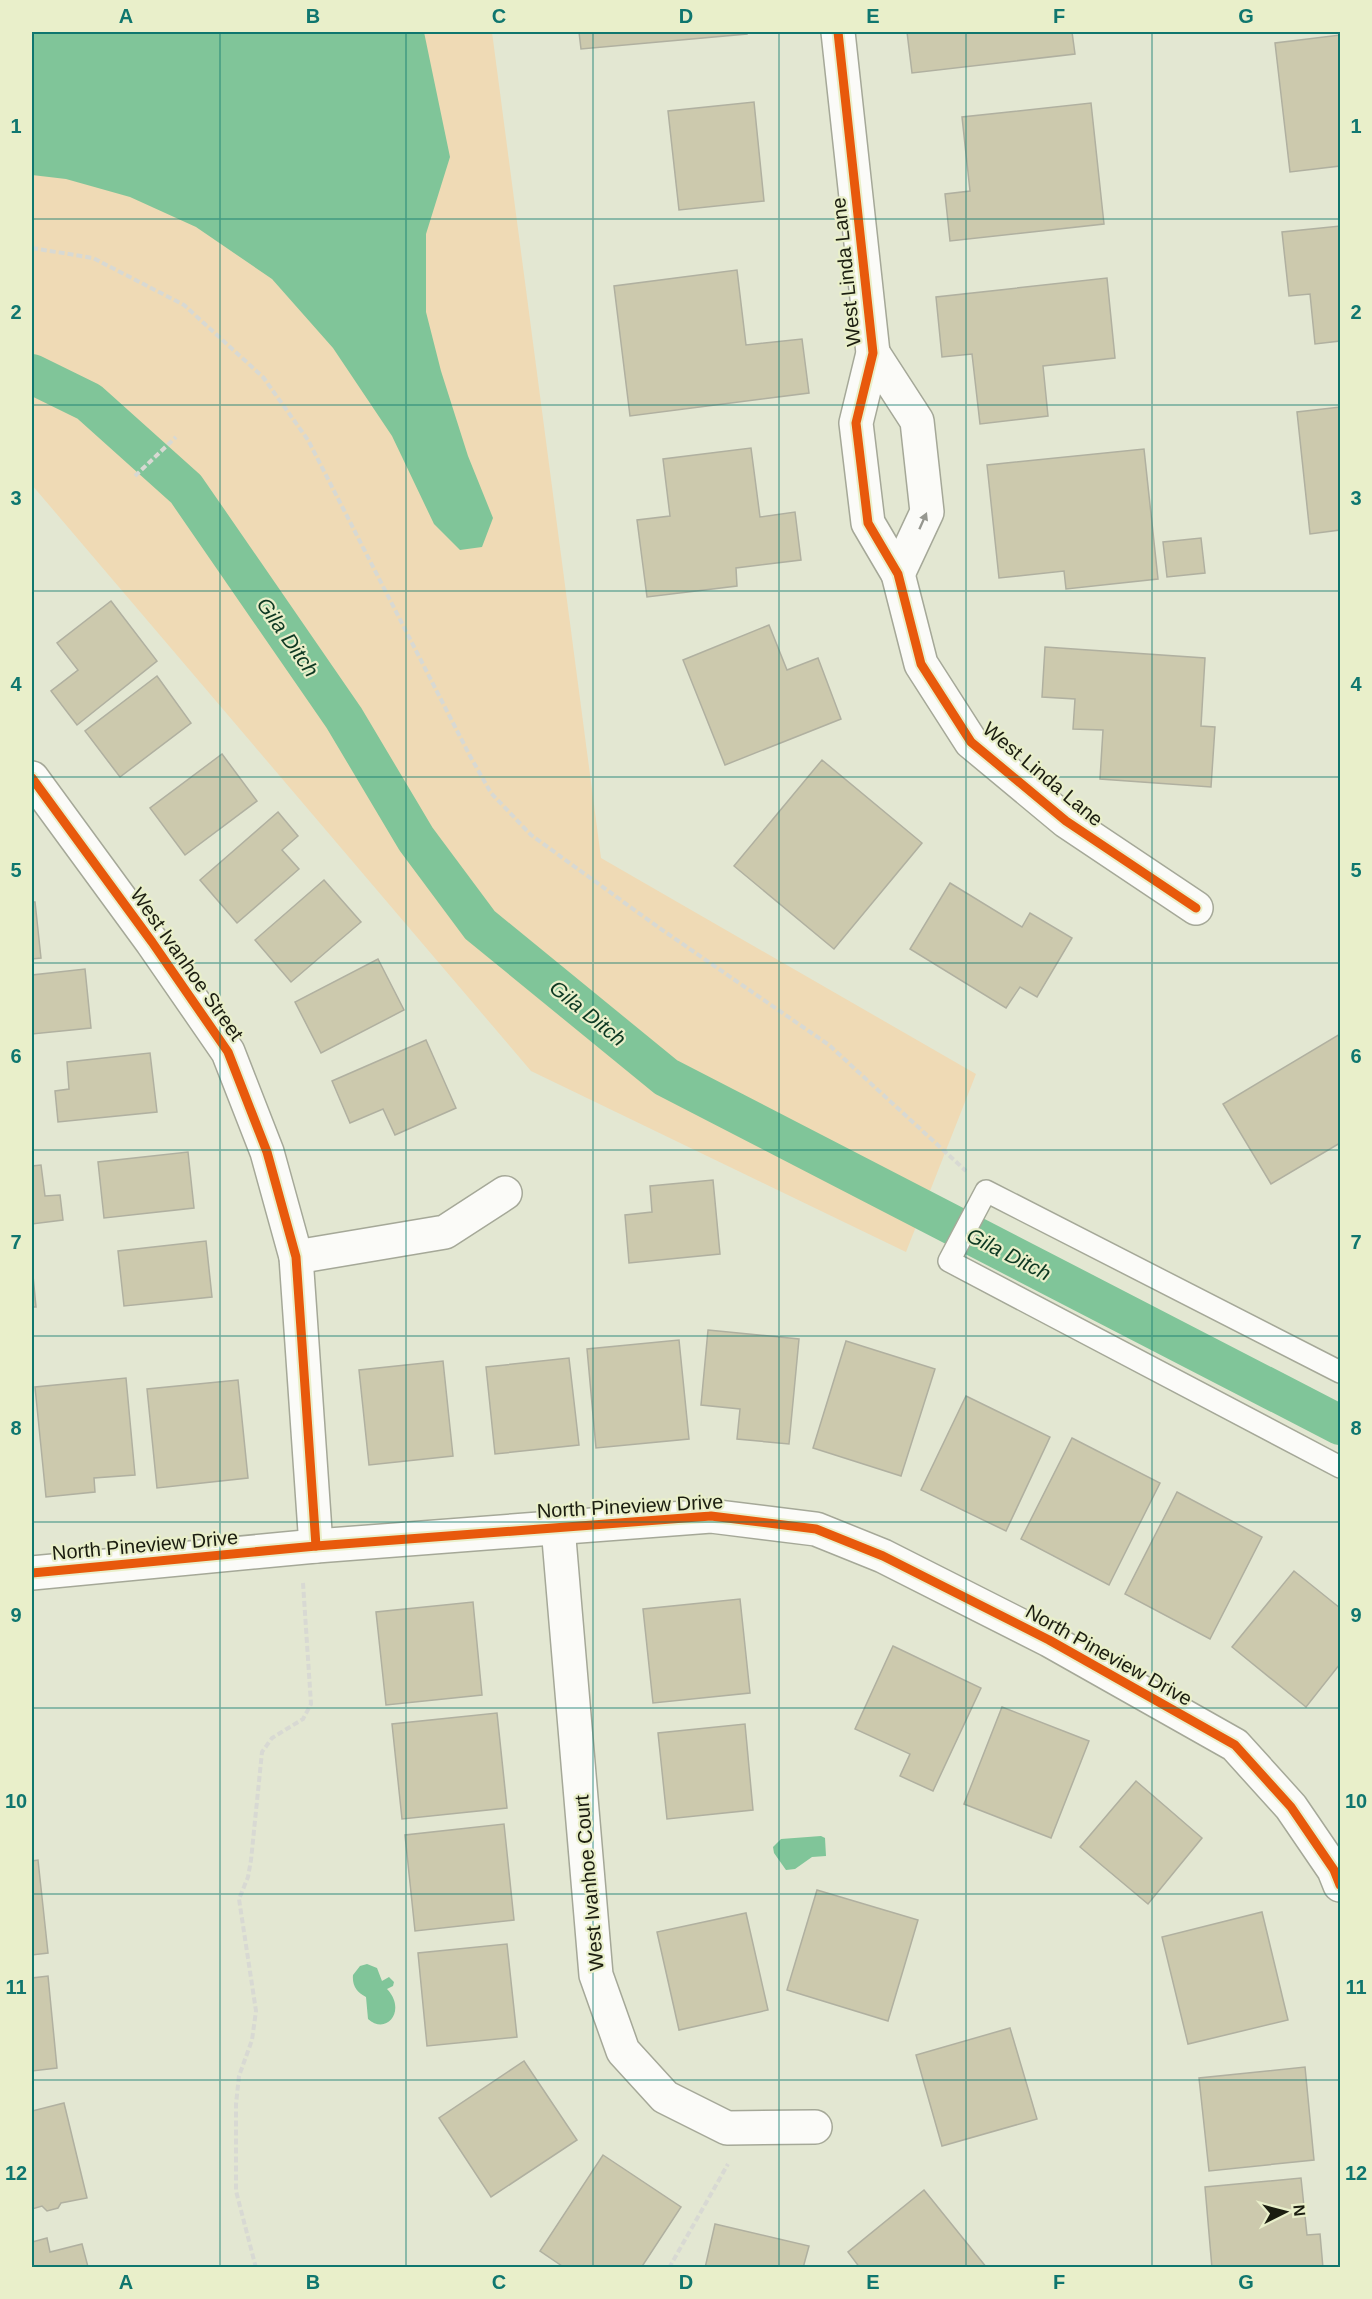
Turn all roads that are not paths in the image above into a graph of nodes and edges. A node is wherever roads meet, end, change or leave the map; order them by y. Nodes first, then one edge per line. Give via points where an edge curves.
1 (838, 32) edge
2 (873, 353) junction
3 (898, 574) junction
4 (32, 778) edge
5 (1196, 908) dead end
6 (505, 1193) dead end
7 (296, 1257) junction
8 (1341, 1372) edge
9 (1341, 1467) edge
10 (558, 1527) junction
11 (308, 1547) junction
12 (32, 1573) edge
13 (1337, 1877) edge
14 (815, 2127) dead end

1 - 2 street, West Linda Lane
2 - 3 street, West Linda Lane via 856,423 868,523
3 -> 2 street, West Linda Lane via 927,512 917,421
3 - 5 street, West Linda Lane via 921,664 971,742 1066,821
4 - 7 street, West Ivanhoe Street via 228,1052 267,1152
6 - 7 street via 445,1232
7 - 11 street, West Ivanhoe Street
8 - 9 lane via 987,1191 949,1261
10 - 11 street, North Pineview Drive
10 - 13 street, North Pineview Drive via 711,1516 816,1529 883,1556 1049,1641 1235,1745 1291,1807
10 - 14 street, West Ivanhoe Court via 596,1975 623,2051 664,2097 727,2128
11 - 12 street, North Pineview Drive

